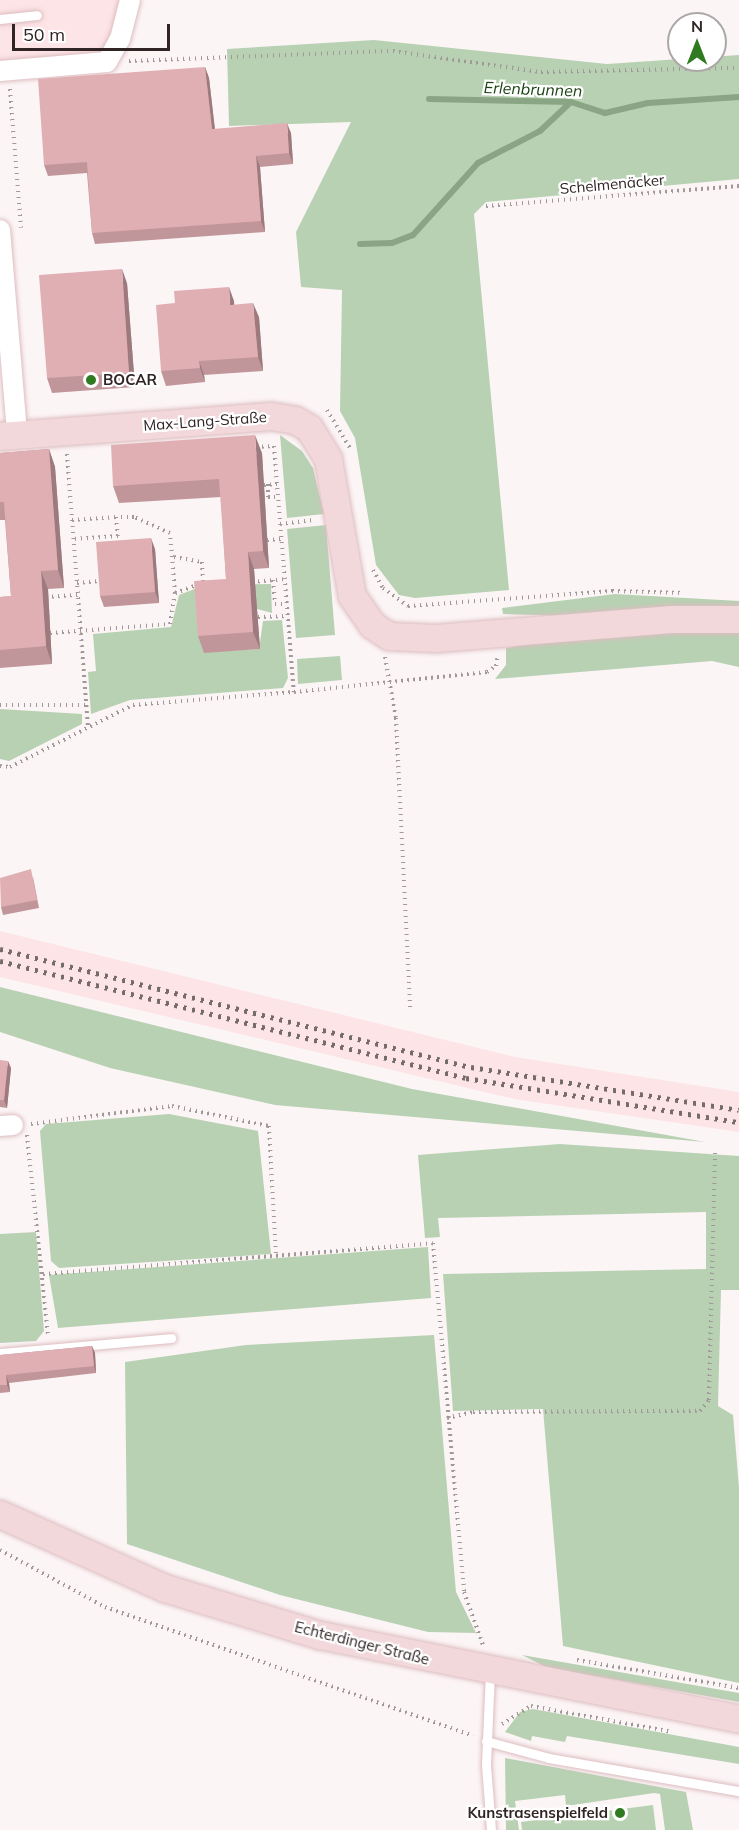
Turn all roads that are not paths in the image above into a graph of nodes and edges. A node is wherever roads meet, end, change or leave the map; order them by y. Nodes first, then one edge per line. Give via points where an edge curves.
1 (130, 0) edge
2 (37, 15) dead end
3 (0, 19) edge
4 (0, 71) edge
5 (0, 230) edge
6 (9, 435) edge
7 (739, 619) edge
8 (171, 1338) dead end
9 (0, 1353) edge
10 (0, 1514) edge
11 (490, 1672) junction
12 (739, 1719) edge
13 (486, 1741) junction
14 (739, 1791) edge
15 (491, 1830) edge

1 - 4 street via 120,39 108,62
2 - 3 lane
5 - 6 street
6 - 7 main road, Max-Lang-Straße via 271,416 294,420 309,428 328,459 346,578 360,611 389,636 436,638 671,619
8 - 9 lane
10 - 11 main road, Echterdinger Straße via 165,1588 320,1635
11 - 12 main road, Echterdinger Straße
11 - 13 lane
13 - 14 lane via 549,1758
13 - 15 lane

